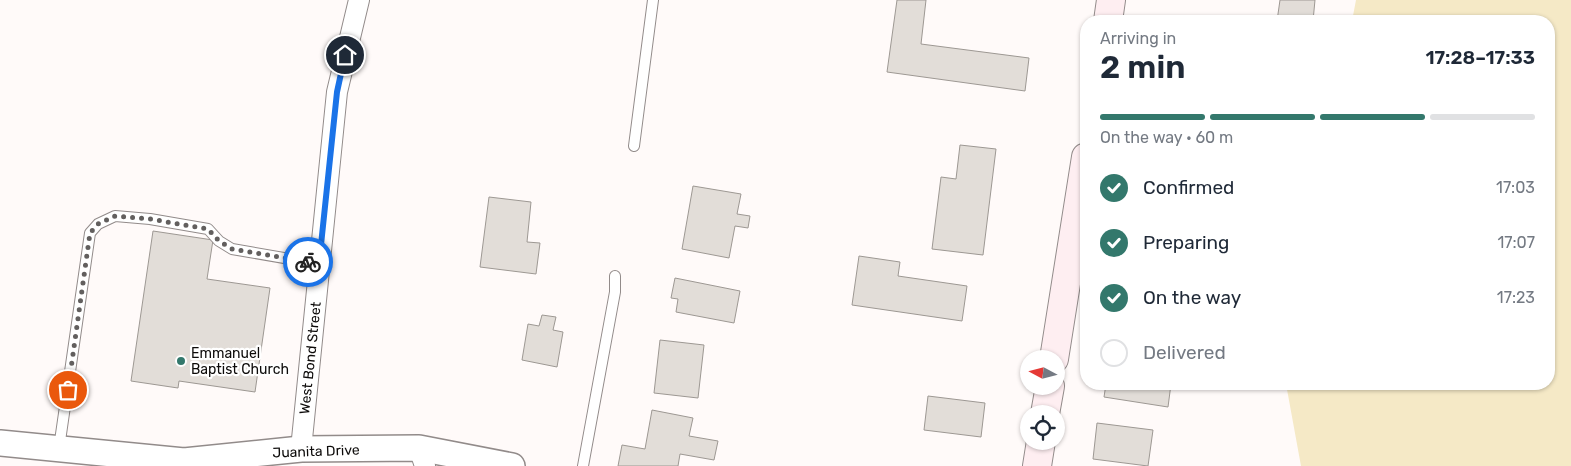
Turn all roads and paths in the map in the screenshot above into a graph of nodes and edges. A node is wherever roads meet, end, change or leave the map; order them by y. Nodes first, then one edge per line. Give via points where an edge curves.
1 (359, 0) edge
2 (653, 0) edge
3 (1111, 0) edge
4 (1109, 15) edge
5 (634, 146) dead end
6 (1080, 195) edge
7 (319, 264) junction
8 (615, 276) dead end
9 (1055, 350) edge
10 (0, 443) edge
11 (59, 449) junction
12 (300, 449) junction
13 (1040, 450) edge
14 (422, 457) edge
15 (512, 466) edge
16 (583, 466) edge
17 (1037, 466) edge

1 - 7 street, West Bond Street via 337,92
2 - 5 lane
3 - 4 main road
6 - 9 main road
7 - 11 lane via 232,249 208,229 115,216 98,224 90,233
7 - 12 street, West Bond Street
8 - 16 lane via 615,292
10 - 11 street, Juanita Drive
11 - 12 street, Juanita Drive via 91,456 184,462
12 - 14 street, Juanita Drive
13 - 17 main road
14 - 15 street, Juanita Drive

